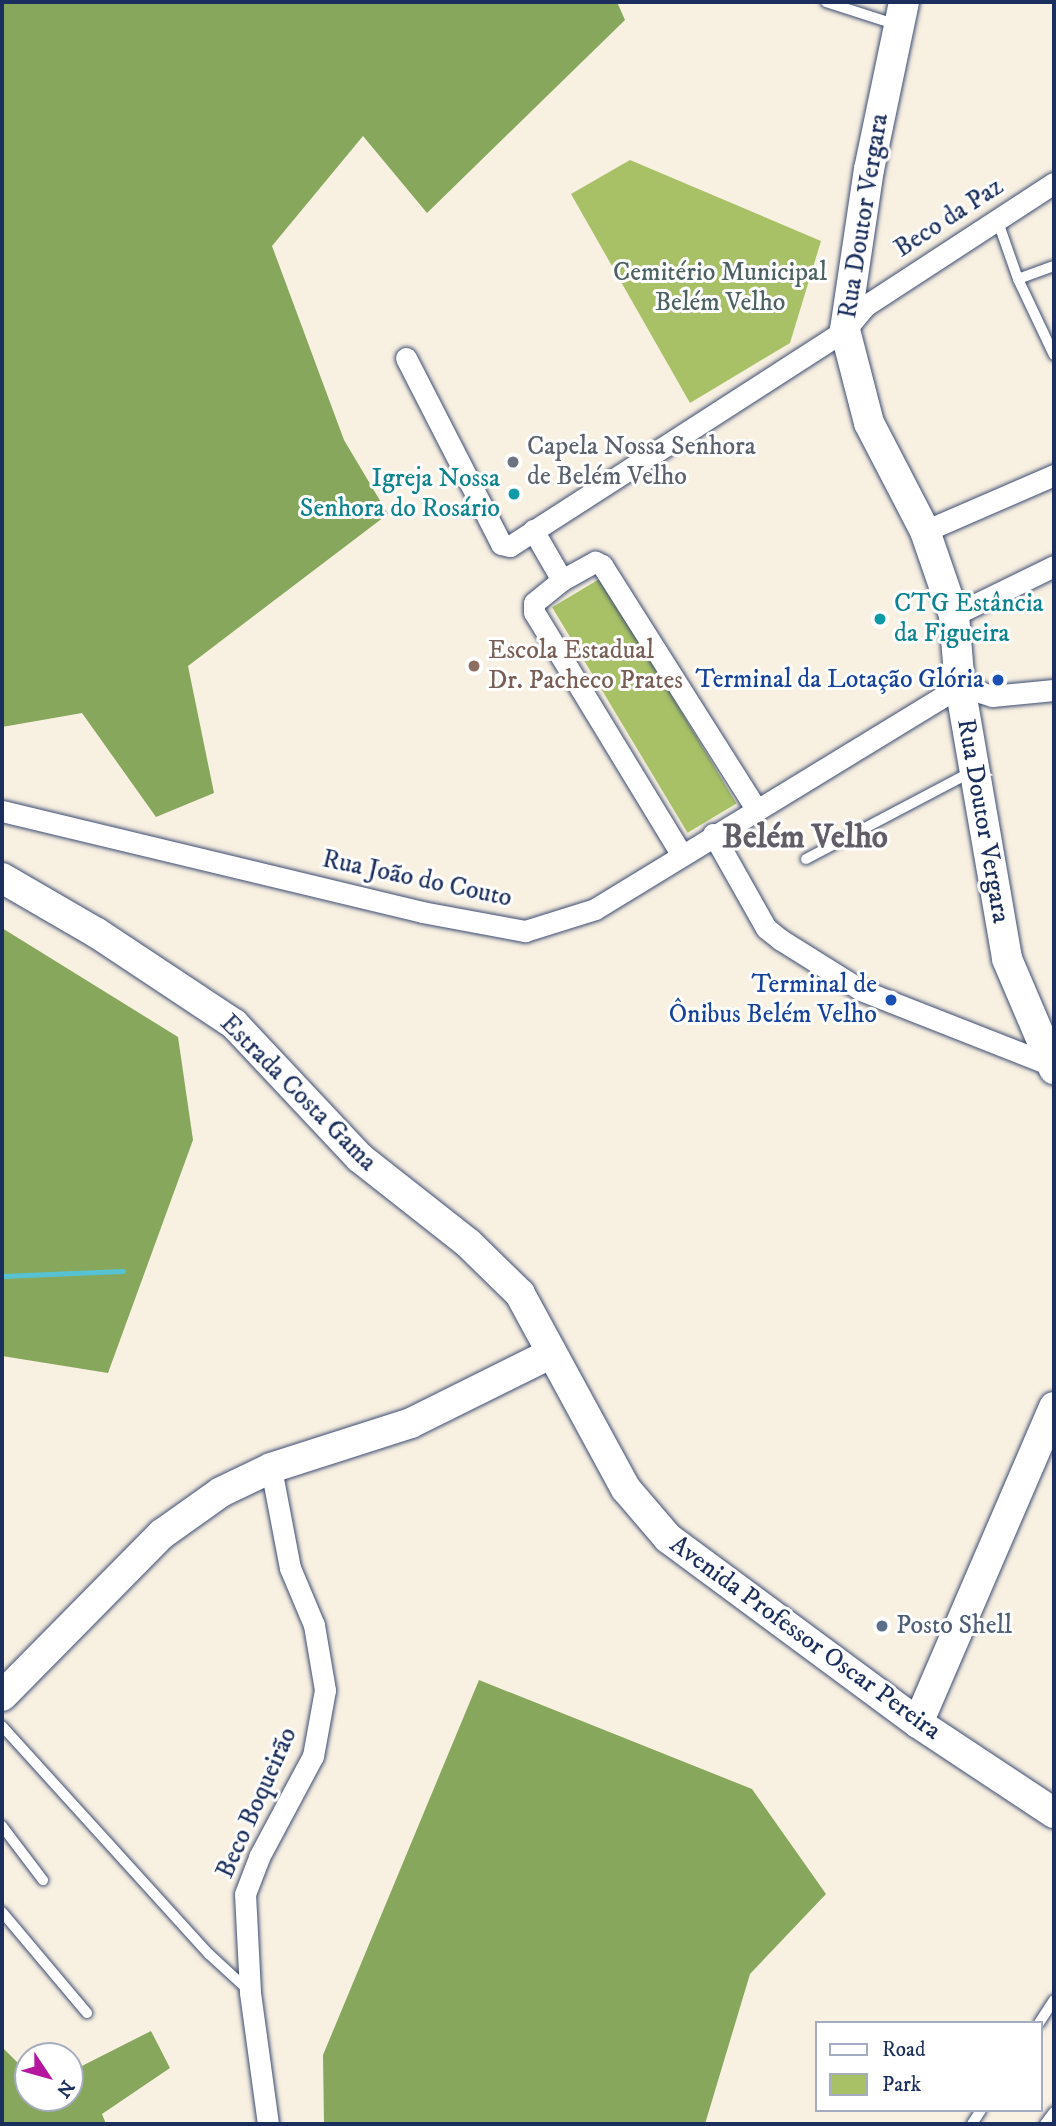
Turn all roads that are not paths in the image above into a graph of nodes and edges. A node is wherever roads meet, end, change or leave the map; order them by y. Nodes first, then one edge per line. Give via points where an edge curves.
1 (826, 2) edge
2 (900, 14) edge
3 (1054, 183) edge
4 (997, 219) junction
5 (1054, 266) edge
6 (1018, 279) junction
7 (845, 330) junction
8 (1054, 355) edge
9 (406, 358) dead end
10 (1054, 475) edge
11 (533, 530) junction
12 (925, 531) junction
13 (1054, 566) edge
14 (562, 580) junction
15 (954, 615) junction
16 (960, 685) junction
17 (1054, 690) edge
18 (975, 770) junction
19 (755, 809) junction
20 (2, 811) edge
21 (713, 834) junction
22 (681, 854) junction
23 (806, 859) dead end
24 (2, 878) edge
25 (1052, 1067) edge
26 (552, 1353) junction
27 (1054, 1407) edge
28 (271, 1468) junction
29 (2, 1696) edge
30 (918, 1723) junction
31 (2, 1726) edge
32 (1054, 1812) edge
33 (2, 1826) edge
34 (43, 1880) dead end
35 (2, 1912) edge
36 (250, 1992) junction
37 (1054, 2000) edge
38 (86, 2013) dead end
39 (1040, 2021) edge
40 (1054, 2112) edge
41 (268, 2124) edge
42 (1045, 2124) edge

1 - 2 lane
2 - 7 main road, Rua Doutor Vergara via 869,169
3 - 4 street, Beco da Paz
4 - 6 lane
4 - 7 street, Beco da Paz via 865,306
5 - 6 lane
6 - 8 lane
7 - 11 street, Beco da Paz
7 - 12 main road, Rua Doutor Vergara via 869,423
9 - 11 street, Beco da Paz via 501,544 510,546
10 - 12 street
11 - 14 street
12 - 15 main road, Rua Doutor Vergara
13 - 15 street
14 - 19 street via 595,562 602,565
14 - 22 street via 534,603 534,612
15 - 16 main road, Rua Doutor Vergara
16 - 17 street via 992,696
16 - 18 main road, Rua Doutor Vergara
16 - 19 street, Rua João do Couto
18 - 23 lane
18 - 25 main road, Rua Doutor Vergara via 1007,959
19 - 21 street, Rua João do Couto
20 - 22 street, Rua João do Couto via 422,912 524,931 595,909
21 - 22 street, Rua João do Couto
21 - 25 street via 766,928 780,940 861,990
24 - 26 main road, Estrada Costa Gama via 97,933 234,1024 360,1158 468,1242 520,1294
26 - 28 main road via 411,1423
26 - 30 main road, Avenida Professor Oscar Pereira via 626,1489 668,1538
27 - 30 main road
28 - 29 main road via 221,1492 162,1534
28 - 36 street, Beco Boqueirão via 290,1568 314,1625 325,1690 313,1756 259,1857 245,1894
30 - 32 main road, Avenida Professor Oscar Pereira
31 - 36 lane via 209,1954
33 - 34 lane
35 - 38 lane
36 - 41 street, Beco Boqueirão
37 - 39 lane
40 - 42 lane

